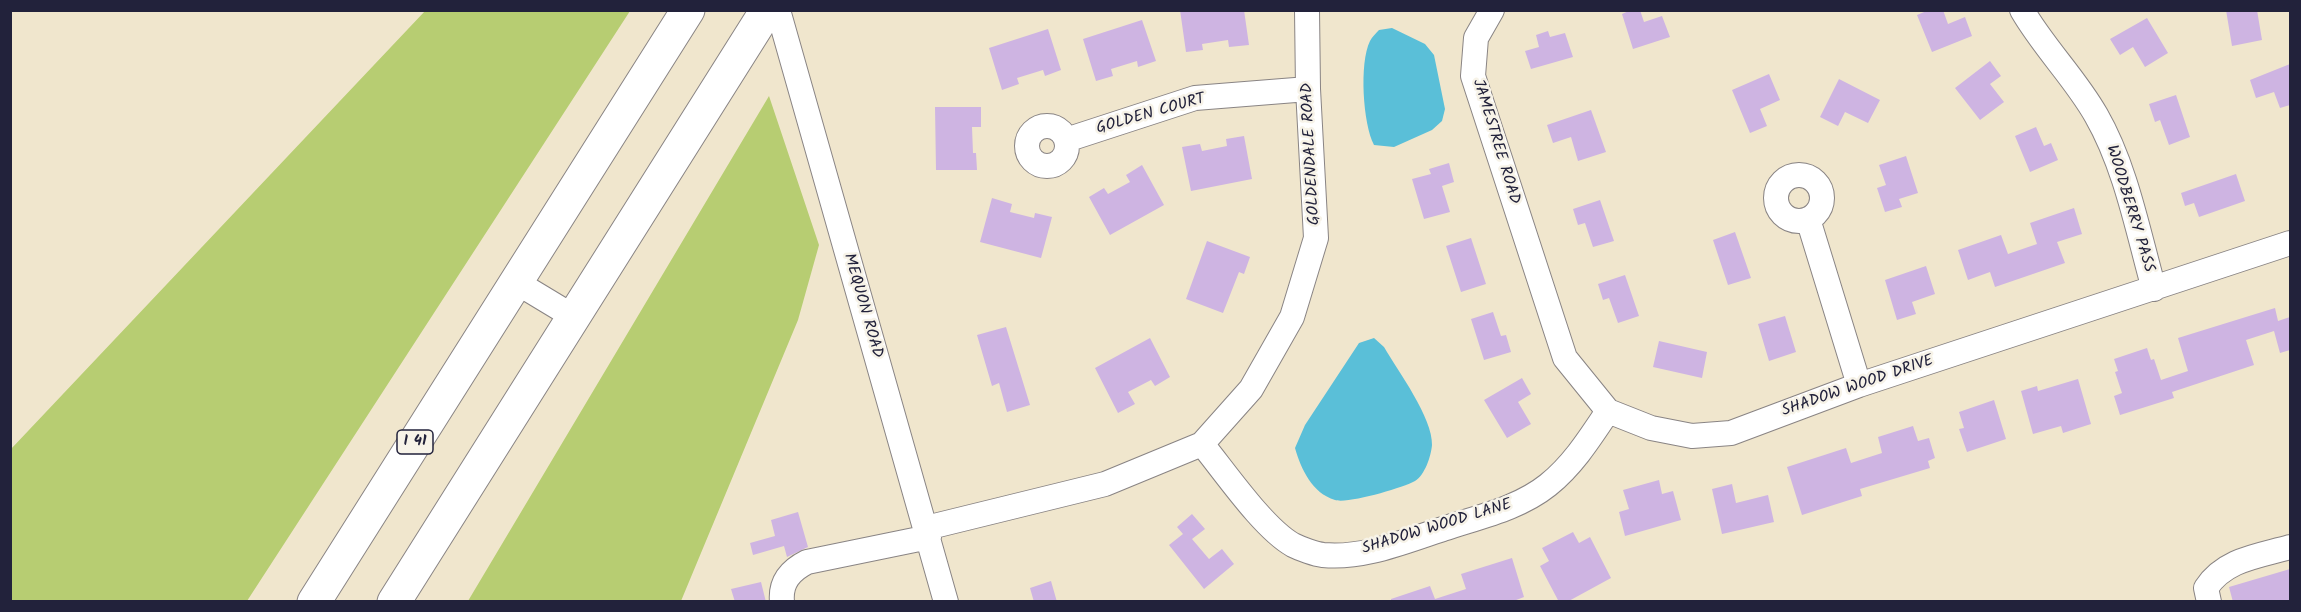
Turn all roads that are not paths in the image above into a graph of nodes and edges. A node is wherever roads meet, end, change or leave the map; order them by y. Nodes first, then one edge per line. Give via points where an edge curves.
1 (688, 10) edge
2 (767, 10) edge
3 (778, 10) edge
4 (1307, 10) edge
5 (1492, 10) edge
6 (2022, 10) edge
7 (1308, 89) junction
8 (1066, 140) dead end
9 (1808, 219) dead end
10 (1525, 240) joint
11 (2290, 243) edge
12 (516, 282) junction
13 (2154, 289) junction
14 (574, 317) junction
15 (1859, 385) junction
16 (1608, 411) junction
17 (1202, 444) junction
18 (928, 532) junction
19 (2290, 547) edge
20 (314, 602) edge
21 (394, 602) edge
22 (782, 602) edge
23 (946, 602) edge
24 (2209, 602) edge

1 - 12 highway, I 41
2 - 14 highway
3 - 18 street, MEQUON ROAD
4 - 7 street, GOLDENDALE ROAD
5 - 10 street, JAMESTREE ROAD via 1476,38 1473,76
6 - 13 street, WOODBERRY PASS via 2096,115 2110,144
7 - 8 street, GOLDEN COURT via 1195,98
7 - 17 street, GOLDENDALE ROAD via 1316,238 1292,317 1251,389
9 - 15 street
10 - 16 street, SHADOW WOOD DRIVE via 1565,358
11 - 13 street, SHADOW WOOD DRIVE
12 - 14 street
12 - 20 highway, I 41
13 - 15 street, SHADOW WOOD DRIVE
14 - 21 highway
15 - 16 street, SHADOW WOOD DRIVE via 1731,433 1692,436 1651,428
16 - 17 street, SHADOW WOOD LANE via 1566,469 1527,499 1392,545 1355,553 1322,555 1294,545 1272,528
17 - 18 street, GOLDENDALE ROAD via 1105,484
18 - 22 street, GOLDENDALE ROAD via 794,568 786,579
18 - 23 street, MEQUON ROAD
19 - 24 street via 2230,565 2214,576 2206,588

